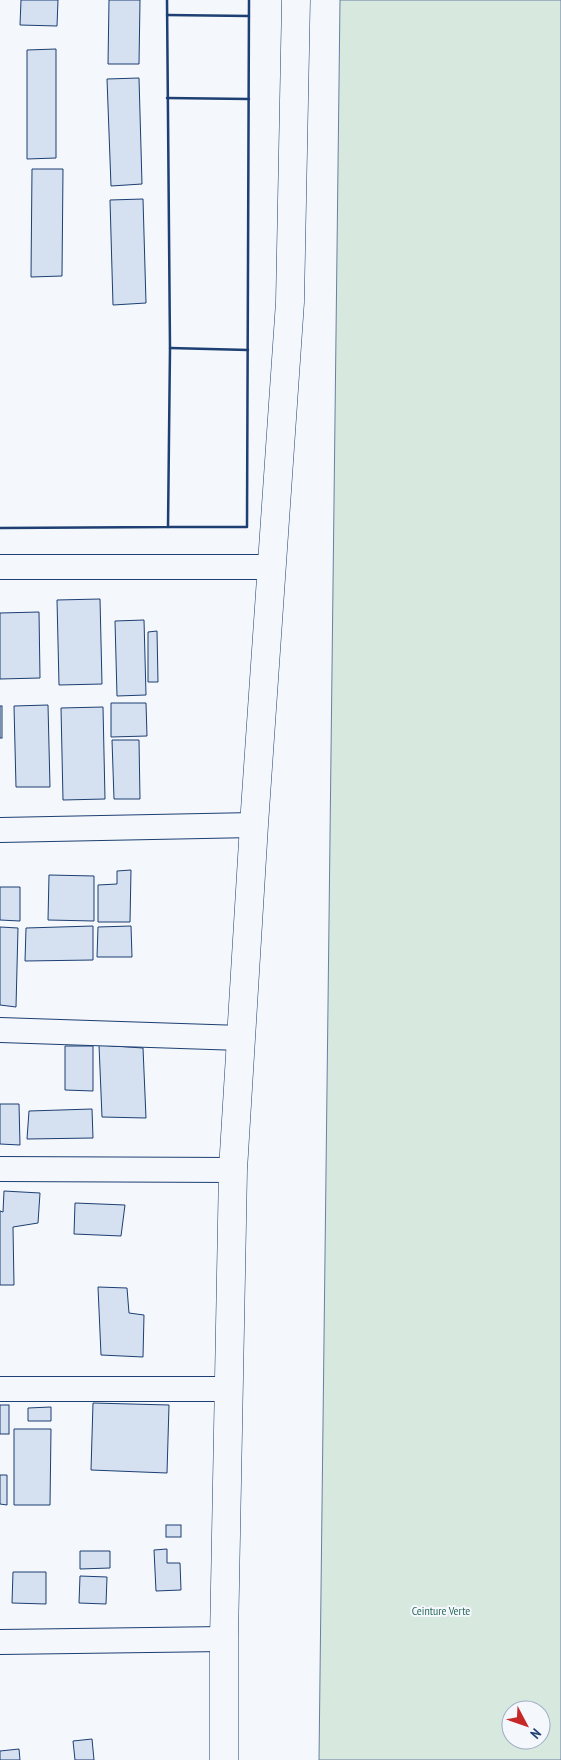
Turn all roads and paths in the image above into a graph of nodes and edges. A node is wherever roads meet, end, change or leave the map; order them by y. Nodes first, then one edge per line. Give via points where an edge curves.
1 (296, 0) edge
2 (0, 567) edge
3 (272, 567) junction
4 (254, 825) junction
5 (0, 830) edge
6 (0, 1030) edge
7 (241, 1038) junction
8 (0, 1170) edge
9 (233, 1170) junction
10 (0, 1389) edge
11 (229, 1389) junction
12 (224, 1640) junction
13 (0, 1642) edge
14 (224, 1760) edge

1 - 3 street via 290,302
2 - 3 street
3 - 4 street
4 - 5 street
4 - 7 street
6 - 7 street
7 - 9 street
8 - 9 street
9 - 11 street
10 - 11 street
11 - 12 street
12 - 13 street
12 - 14 street

